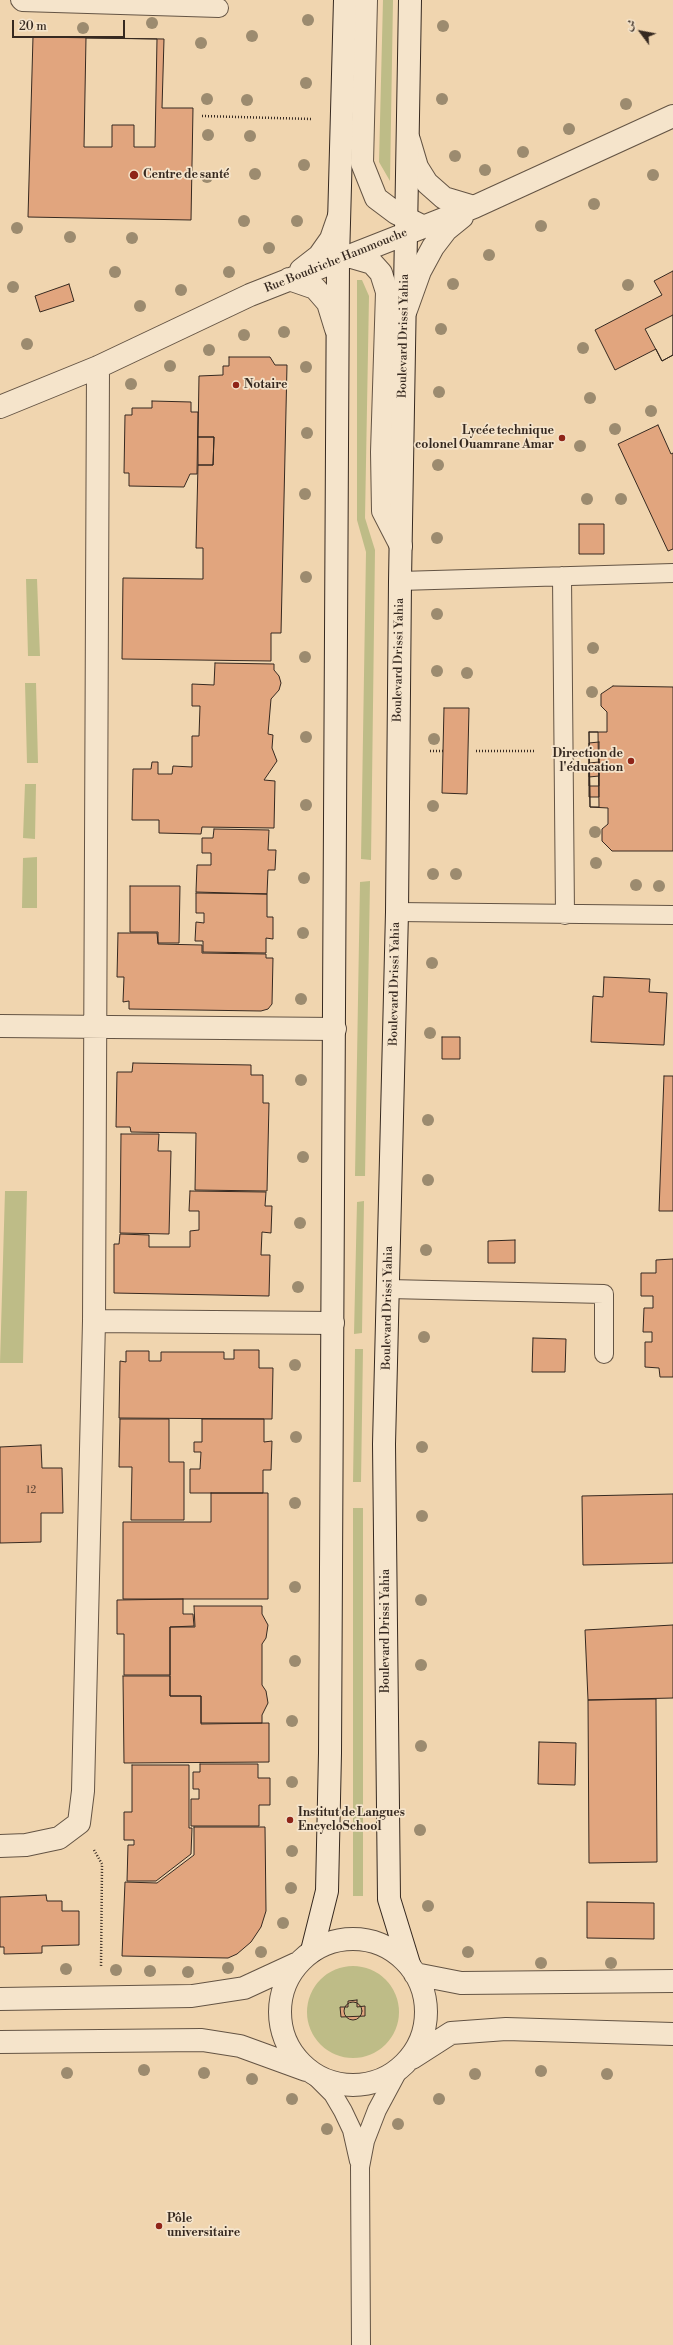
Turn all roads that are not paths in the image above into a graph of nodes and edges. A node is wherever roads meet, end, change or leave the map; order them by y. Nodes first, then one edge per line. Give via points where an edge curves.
1 (20, 0) edge
2 (345, 0) edge
3 (366, 0) edge
4 (410, 0) edge
5 (218, 8) dead end
6 (673, 116) edge
7 (407, 134) junction
8 (474, 207) junction
9 (340, 212) junction
10 (411, 226) junction
11 (343, 258) junction
12 (289, 279) junction
13 (405, 312) junction
14 (338, 335) junction
15 (98, 367) junction
16 (0, 407) edge
17 (401, 546) junction
18 (673, 573) edge
19 (562, 576) junction
20 (400, 580) junction
21 (397, 912) junction
22 (565, 915) junction
23 (673, 915) edge
24 (0, 1026) edge
25 (95, 1027) junction
26 (335, 1029) junction
27 (389, 1290) junction
28 (94, 1321) junction
29 (333, 1323) junction
30 (604, 1354) dead end
31 (0, 1846) edge
32 (304, 1957) junction
33 (412, 1969) junction
34 (673, 1981) edge
35 (0, 1999) edge
36 (673, 2034) edge
37 (0, 2042) edge
38 (404, 2064) junction
39 (312, 2074) junction
40 (360, 2168) junction
41 (361, 2345) edge

1 - 5 lane
2 - 9 street
3 - 10 street via 362,163 376,198
4 - 7 street, Boulevard Drissi Yahia
6 - 8 street, Rue Boudriche Hammouche
7 - 8 street via 417,167 427,183 444,198
7 - 10 street, Boulevard Drissi Yahia
8 - 10 street, Rue Boudriche Hammouche
8 - 13 street via 446,230 433,247 420,271
9 - 11 street
9 - 12 street via 331,239 319,256
10 - 11 street, Rue Boudriche Hammouche
10 - 13 street, Boulevard Drissi Yahia
11 - 12 street, Rue Boudriche Hammouche
11 - 14 street
11 - 17 street via 372,263 381,273 387,292 382,452 383,511
12 - 14 street via 316,288 328,303
12 - 15 street, Rue Boudriche Hammouche
13 - 17 street, Boulevard Drissi Yahia
14 - 26 street
15 - 16 street, Rue Boudriche Hammouche
15 - 25 street
17 - 20 street, Boulevard Drissi Yahia
18 - 19 lane
19 - 20 lane
19 - 22 lane
20 - 21 street, Boulevard Drissi Yahia
21 - 22 lane
21 - 27 street, Boulevard Drissi Yahia
22 - 23 lane
24 - 25 street
25 - 26 street
25 - 28 street
26 - 29 street
27 - 30 lane via 604,1294
27 - 33 street, Boulevard Drissi Yahia via 384,1444 389,1899
28 - 29 street
28 - 31 street via 83,1791 79,1823 59,1838 26,1845
29 - 32 street via 328,1872 327,1891
32 - 33 street via 331,1941 352,1938 373,1941 393,1950
32 - 35 street via 244,1988 218,1993 192,1996
32 - 39 street via 285,1982 279,2024 286,2044 298,2062
33 - 34 street via 461,1983
33 - 38 street, Boulevard Drissi Yahia via 420,1982 426,2001 426,2023 420,2042
36 - 38 street via 506,2029 451,2032
37 - 39 street via 202,2040 240,2046
38 - 39 street via 374,2083 354,2086 333,2083
38 - 40 lane via 377,2110 365,2141
39 - 40 lane via 333,2094 343,2111 352,2130
40 - 41 lane

